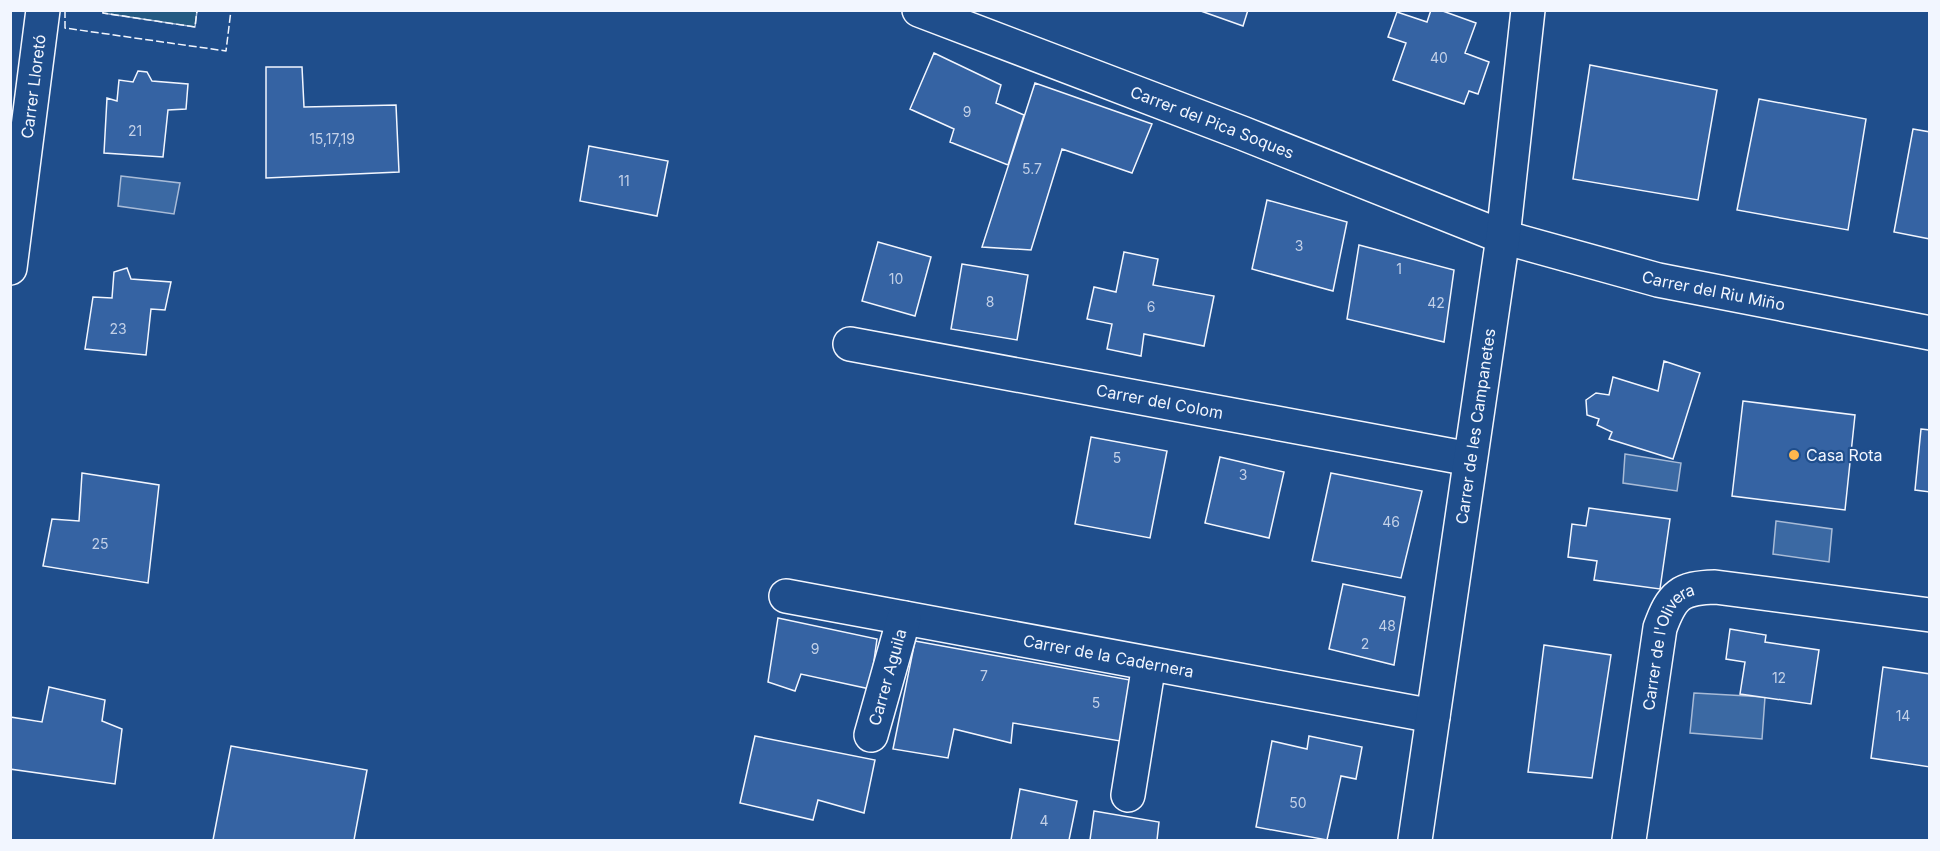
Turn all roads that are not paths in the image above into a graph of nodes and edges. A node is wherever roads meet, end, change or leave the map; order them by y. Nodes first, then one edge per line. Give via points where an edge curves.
1 (42, 10) edge
2 (919, 10) edge
3 (1528, 10) edge
4 (1503, 237) junction
5 (10, 268) edge
6 (1929, 333) edge
7 (850, 344) dead end
8 (1470, 459) junction
9 (786, 596) dead end
10 (1929, 615) edge
11 (904, 618) junction
12 (1149, 664) junction
13 (1433, 717) junction
14 (871, 735) dead end
15 (1128, 795) dead end
16 (1415, 840) edge
17 (1629, 840) edge

1 - 5 street, Carrer Lloretó
2 - 4 street, Carrer del Pica Soques
3 - 4 street, Carrer de les Campanetes
4 - 6 street, Carrer del Riu Miño via 1658,280
4 - 8 street, Carrer de les Campanetes
7 - 8 street, Carrer del Colom
8 - 13 street, Carrer de les Campanetes
9 - 11 street, Carrer de la Cadernera
10 - 17 street, Carrer de l'Olivera via 1715,587 1693,588 1678,595 1660,628
11 - 12 street, Carrer de la Cadernera
11 - 14 street, Carrer Aguila
12 - 13 street, Carrer de la Cadernera
12 - 15 street
13 - 16 street, Carrer de les Campanetes

